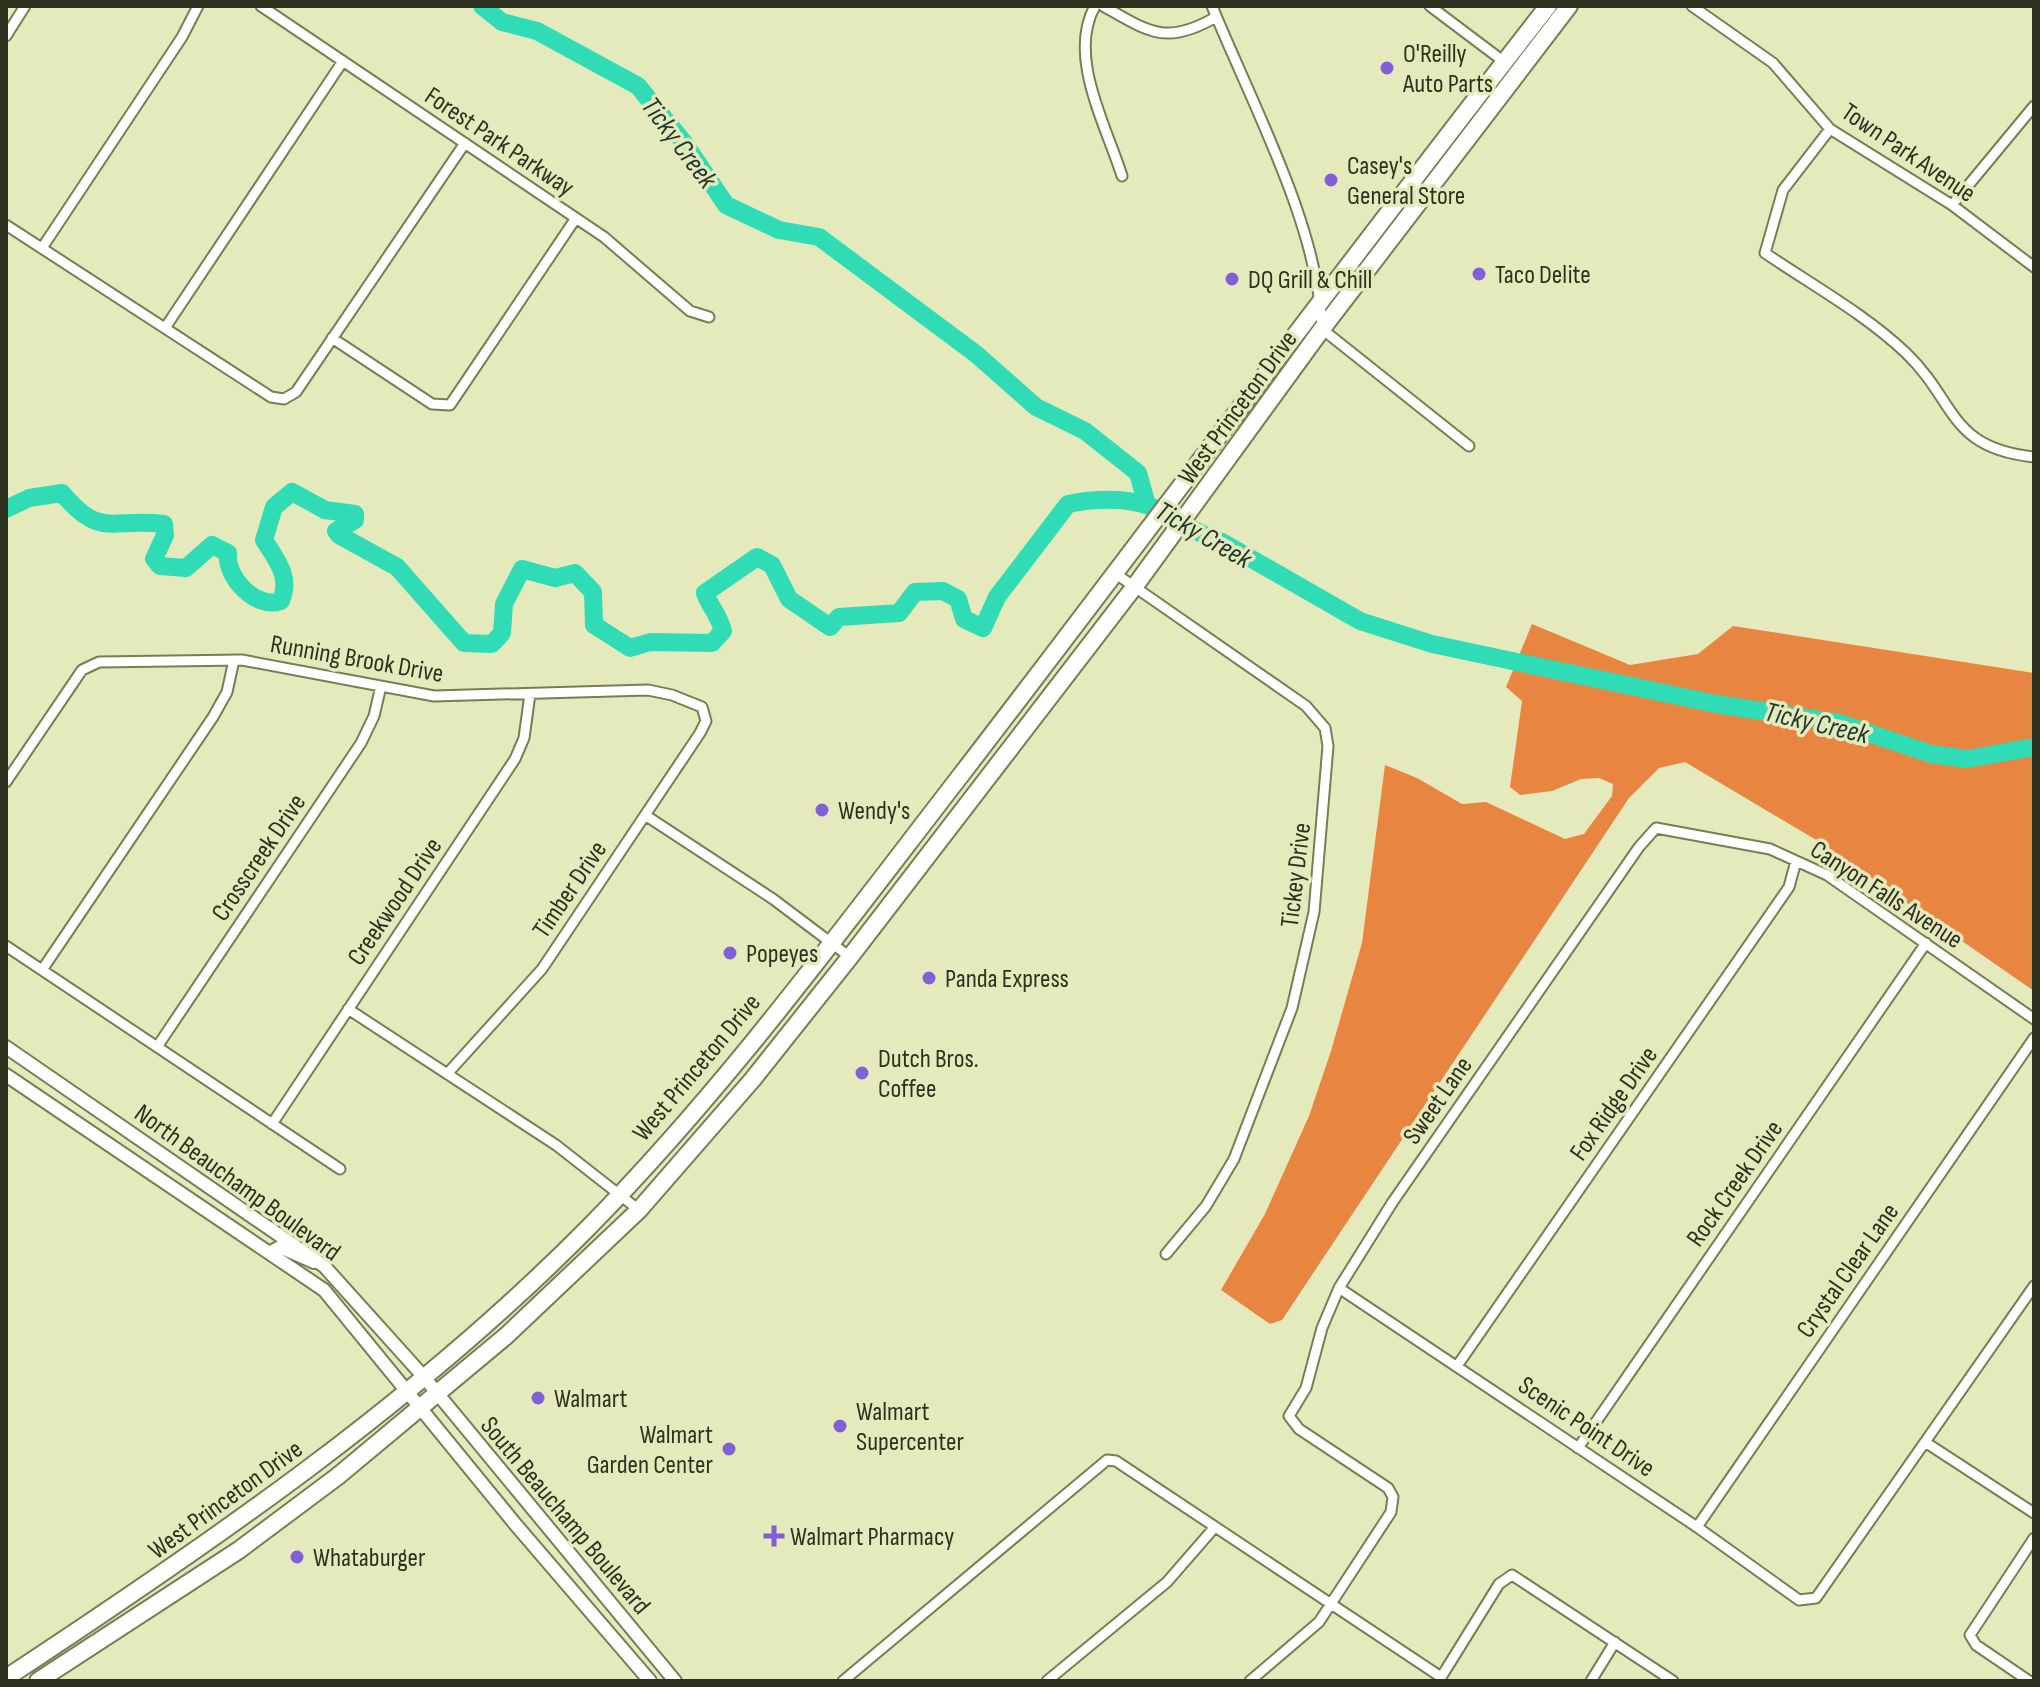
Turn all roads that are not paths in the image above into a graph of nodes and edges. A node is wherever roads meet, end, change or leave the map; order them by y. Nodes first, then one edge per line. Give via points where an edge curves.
1 (25, 6) edge
2 (198, 6) edge
3 (261, 6) edge
4 (1095, 6) edge
5 (1103, 6) edge
6 (1212, 6) edge
7 (1548, 6) edge
8 (1569, 6) edge
9 (1692, 6) edge
10 (1432, 7) edge
11 (1216, 17) junction
12 (6, 36) edge
13 (343, 61) junction
14 (1505, 61) junction
15 (1516, 76) junction
16 (2034, 106) edge
17 (1830, 129) junction
18 (465, 143) junction
19 (1122, 176) dead end
20 (1952, 205) junction
21 (576, 218) junction
22 (6, 225) edge
23 (42, 248) junction
24 (2034, 267) edge
25 (1321, 296) junction
26 (709, 317) dead end
27 (165, 328) junction
28 (1322, 329) junction
29 (332, 338) junction
30 (1469, 446) dead end
31 (2034, 457) edge
32 (1116, 574) junction
33 (1135, 586) junction
34 (234, 660) junction
35 (381, 686) junction
36 (530, 694) junction
37 (707, 714) joint
38 (6, 782) edge
39 (645, 815) junction
40 (1656, 828) joint
41 (1796, 861) junction
42 (832, 942) junction
43 (1926, 943) junction
44 (6, 946) edge
45 (850, 957) junction
46 (42, 970) junction
47 (348, 1009) junction
48 (2034, 1019) edge
49 (2034, 1038) edge
50 (6, 1047) edge
51 (157, 1047) junction
52 (447, 1074) junction
53 (6, 1075) edge
54 (272, 1124) junction
55 (340, 1169) dead end
56 (620, 1194) junction
57 (639, 1210) junction
58 (271, 1252) junction
59 (1166, 1254) dead end
60 (318, 1260) junction
61 (2034, 1286) edge
62 (1339, 1288) junction
63 (1457, 1366) junction
64 (423, 1376) junction
65 (405, 1391) junction
66 (437, 1394) junction
67 (419, 1409) junction
68 (1925, 1442) junction
69 (1578, 1448) junction
70 (2034, 1513) edge
71 (1697, 1527) junction
72 (1214, 1528) junction
73 (2034, 1538) edge
74 (595, 1584) junction
75 (578, 1597) junction
76 (1331, 1606) junction
77 (71, 1635) junction
78 (1615, 1642) junction
79 (82, 1652) junction
80 (6, 1678) edge
81 (1440, 1679) edge
82 (38, 1681) edge
83 (650, 1681) edge
84 (675, 1681) edge
85 (843, 1681) edge
86 (1047, 1681) edge
87 (1250, 1681) edge
88 (1591, 1681) edge
89 (1673, 1681) edge
90 (2029, 1681) edge

1 - 12 street
2 - 23 street
3 - 13 street, Forest Park Parkway
4 - 19 street via 1084,34 1084,58
5 - 11 street via 1161,36 1182,33
6 - 11 street
7 - 14 highway, West Princeton Drive
8 - 15 highway, West Princeton Drive
9 - 17 street, Town Park Avenue via 1773,63
10 - 14 street
11 - 25 street via 1302,226
13 - 18 street, Forest Park Parkway
13 - 27 street
14 - 15 street
14 - 25 highway, West Princeton Drive
15 - 28 highway, West Princeton Drive
16 - 20 street
17 - 20 street, Town Park Avenue
17 - 31 street via 1783,190 1765,253 1907,355 1964,430 2001,453
18 - 21 street, Forest Park Parkway
18 - 29 street
20 - 24 street, Town Park Avenue
21 - 26 street, Forest Park Parkway via 628,255 690,311
21 - 29 street via 450,405 432,404
22 - 23 street
23 - 27 street
25 - 28 street
25 - 32 highway, West Princeton Drive
27 - 29 street via 271,397 284,399 296,392
28 - 30 street
28 - 33 highway, West Princeton Drive
32 - 33 street, Tickey Drive
32 - 42 highway, West Princeton Drive
33 - 45 highway, West Princeton Drive
33 - 59 street, Tickey Drive via 1306,706 1325,728 1329,757 1314,912 1292,1008 1234,1159 1206,1206
34 - 35 street, Running Brook Drive
34 - 38 street, Running Brook Drive via 90,664
34 - 46 street via 227,692 213,717
35 - 36 street, Running Brook Drive via 434,696
35 - 51 street, Crosscreek Drive via 361,743
36 - 37 street, Running Brook Drive via 648,690 691,701
36 - 47 street, Creekwood Drive via 524,738 515,759
37 - 39 street, Timber Drive
39 - 42 street
39 - 52 street, Timber Drive via 542,969
40 - 41 street, Canyon Falls Avenue via 1770,849
40 - 62 street, Sweet Lane via 1419,1164
41 - 43 street, Canyon Falls Avenue via 1827,875
41 - 63 street, Fox Ridge Drive via 1789,887
42 - 45 street
42 - 56 highway, West Princeton Drive
43 - 48 street, Canyon Falls Avenue
43 - 69 street, Rock Creek Drive
44 - 46 street
45 - 57 highway, West Princeton Drive
46 - 51 street
47 - 52 street
47 - 54 street, Creekwood Drive
49 - 71 street, Crystal Clear Lane
50 - 60 street, North Beauchamp Boulevard
51 - 54 street
52 - 56 street
53 - 58 street, North Beauchamp Boulevard
54 - 55 street
56 - 57 street
56 - 64 highway, West Princeton Drive via 513,1299
57 - 66 highway, West Princeton Drive
58 - 60 street via 280,1247 311,1264
58 - 65 street, North Beauchamp Boulevard via 324,1290
60 - 64 street, North Beauchamp Boulevard
61 - 68 street
62 - 63 street, Scenic Point Drive
62 - 76 street, Sweet Lane via 1306,1388 1289,1416 1299,1429 1388,1488 1393,1497 1391,1512
63 - 69 street, Scenic Point Drive
64 - 65 highway, West Princeton Drive
64 - 66 street, South Beauchamp Boulevard
65 - 67 street, South Beauchamp Boulevard
65 - 77 highway, West Princeton Drive via 193,1554
66 - 67 highway, West Princeton Drive
66 - 74 street, South Beauchamp Boulevard
67 - 75 street, South Beauchamp Boulevard
67 - 79 highway, West Princeton Drive via 239,1550
68 - 70 street
68 - 71 street, Scenic Point Drive via 1816,1598 1808,1602
69 - 71 street, Scenic Point Drive
72 - 76 street
72 - 85 street via 1107,1460
72 - 86 street via 1167,1582
73 - 90 street via 1970,1635 1976,1645
74 - 75 street
74 - 84 street, South Beauchamp Boulevard
75 - 83 street, South Beauchamp Boulevard
76 - 81 street
76 - 87 street
77 - 79 highway
77 - 80 highway, West Princeton Drive
78 - 81 street via 1512,1575 1499,1584
78 - 88 street
78 - 89 street
79 - 82 highway, West Princeton Drive

